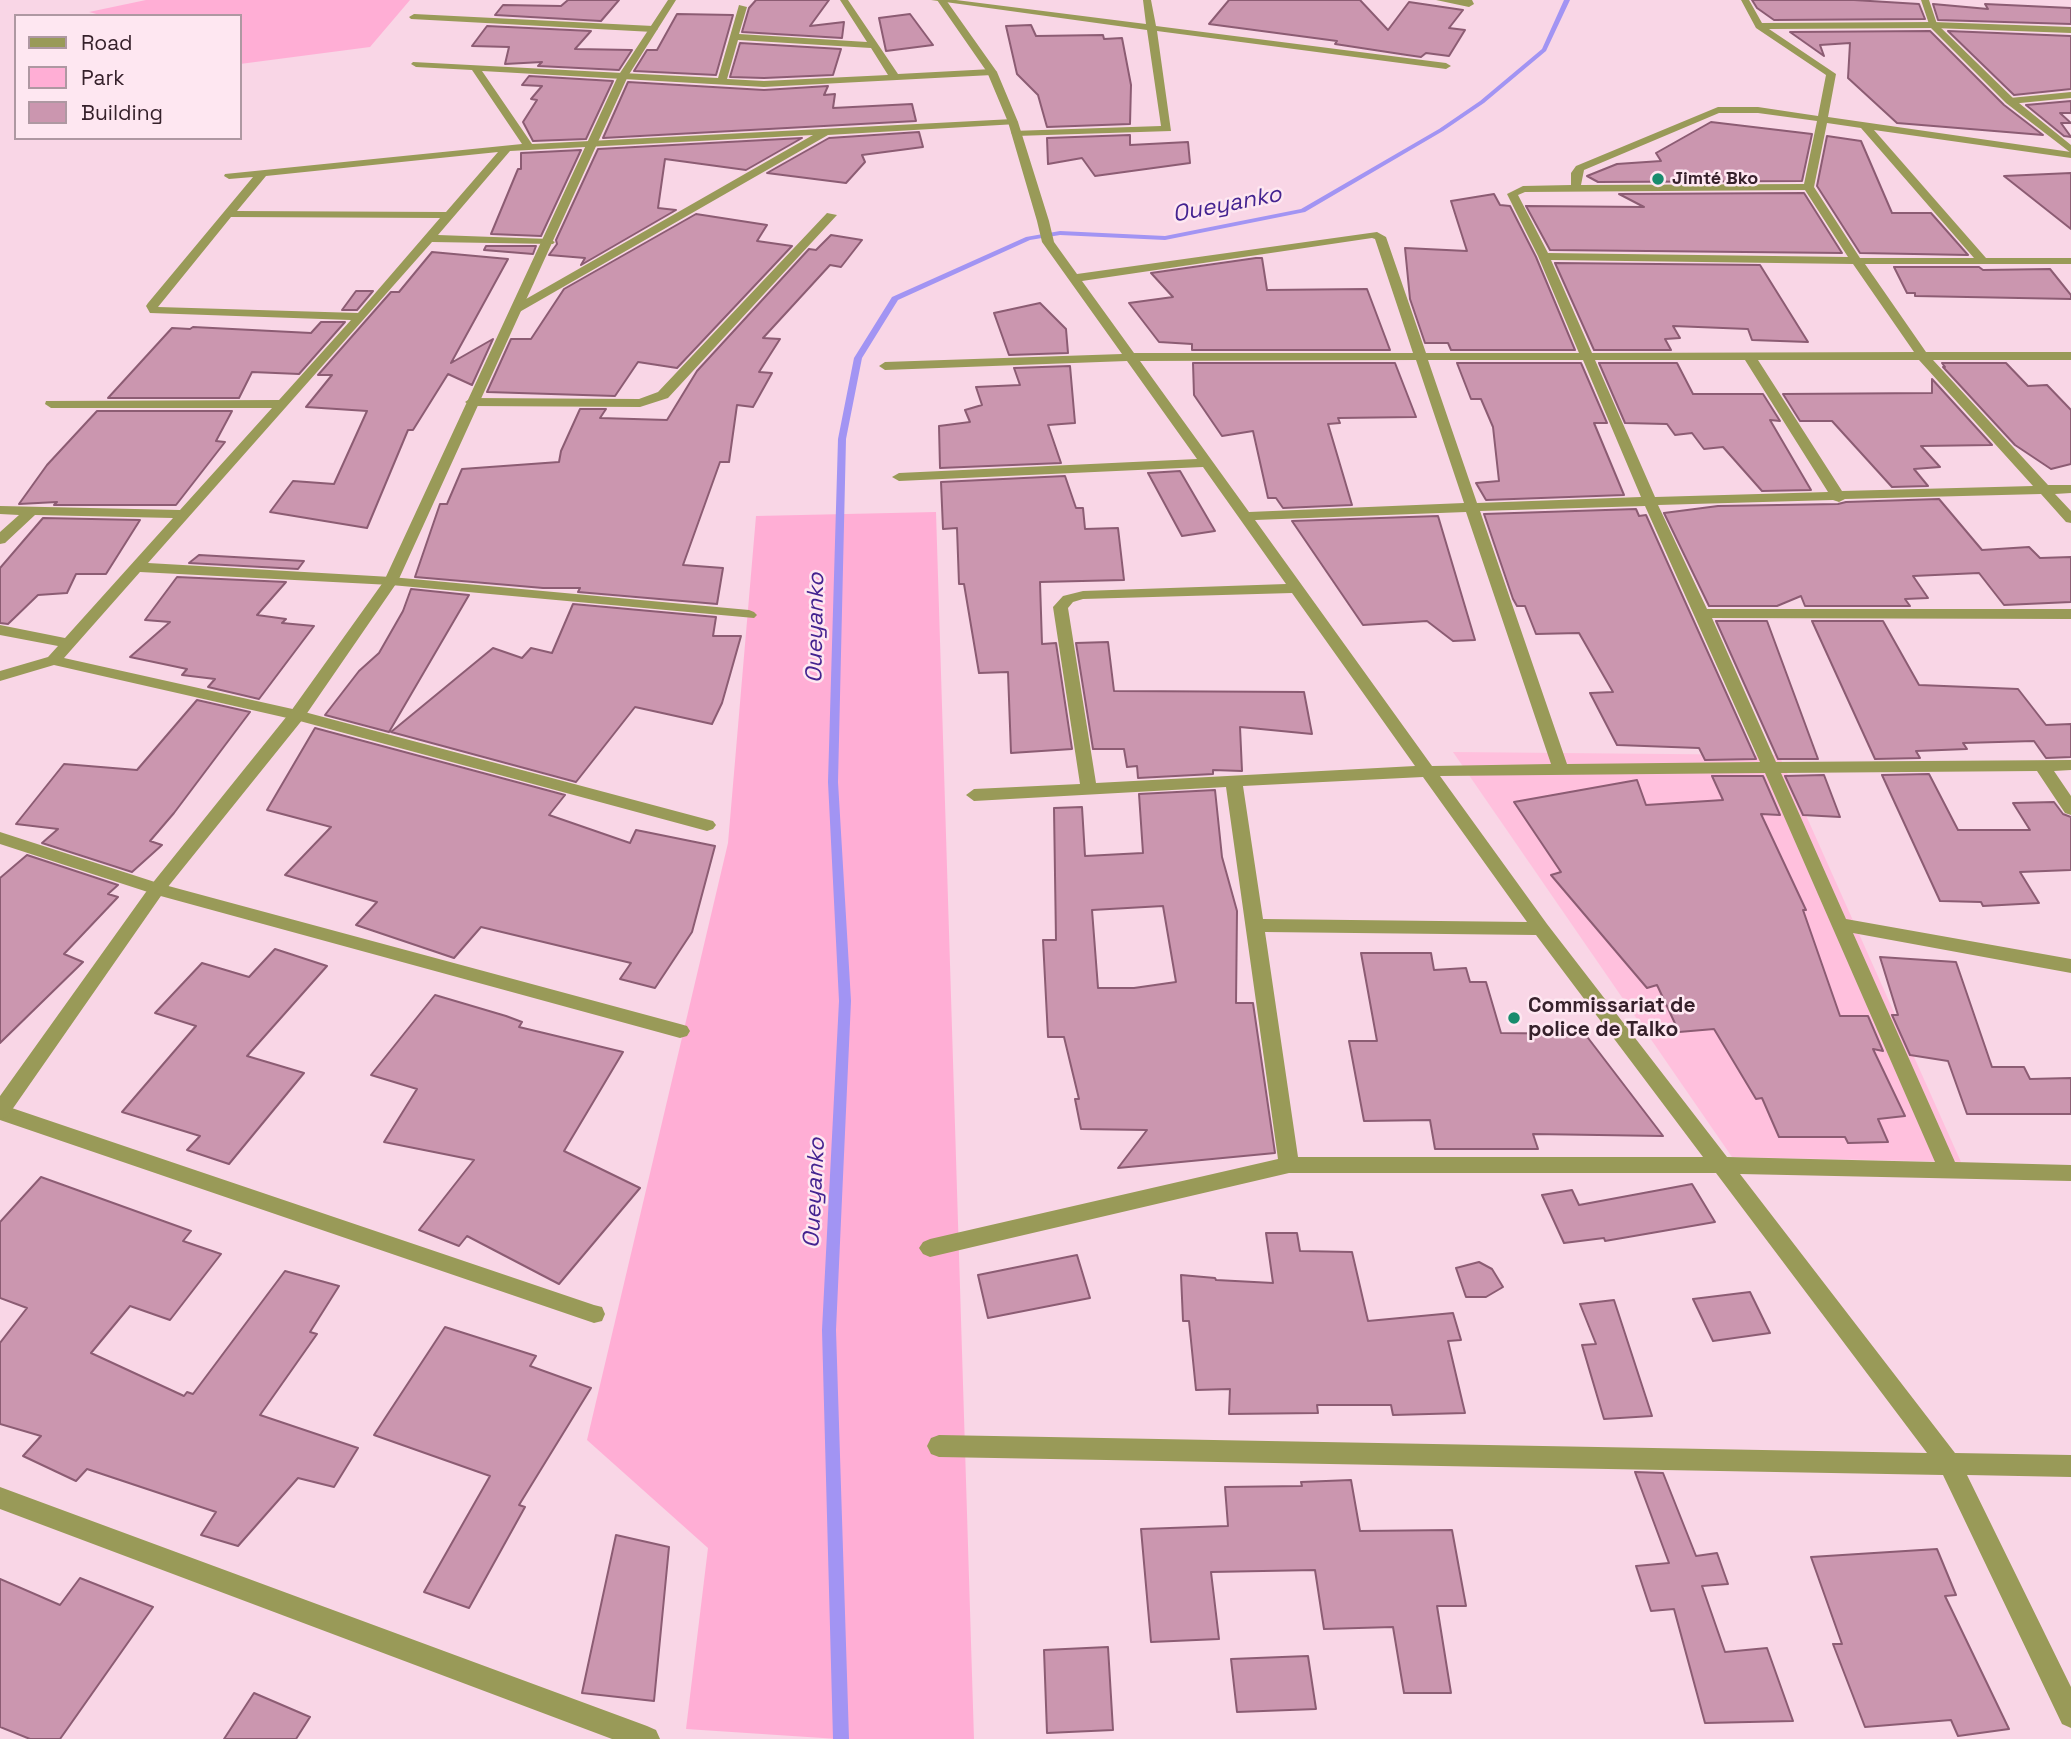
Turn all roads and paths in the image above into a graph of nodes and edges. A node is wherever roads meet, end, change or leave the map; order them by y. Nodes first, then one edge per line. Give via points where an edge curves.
1 (672, 0) edge
2 (844, 0) edge
3 (935, 0) edge
4 (941, 0) edge
5 (1147, 0) edge
6 (1440, 0) edge
7 (1468, 0) edge
8 (1745, 0) edge
9 (1925, 0) edge
10 (742, 7) dead end
11 (414, 17) dead end
12 (1933, 25) junction
13 (1759, 26) junction
14 (1151, 28) junction
15 (653, 29) junction
16 (2071, 30) edge
17 (734, 37) junction
18 (874, 45) junction
19 (416, 64) dead end
20 (1446, 65) dead end
21 (475, 67) junction
22 (992, 72) junction
23 (623, 76) junction
24 (895, 77) junction
25 (722, 81) junction
26 (2071, 95) edge
27 (2010, 101) junction
28 (1822, 121) junction
29 (1014, 127) junction
30 (1866, 127) junction
31 (826, 132) junction
32 (593, 143) junction
33 (529, 147) junction
34 (507, 148) junction
35 (2071, 153) edge
36 (262, 173) junction
37 (229, 176) dead end
38 (1809, 187) junction
39 (1576, 190) junction
40 (227, 215) junction
41 (448, 215) junction
42 (831, 215) dead end
43 (429, 238) junction
44 (549, 242) junction
45 (1544, 256) junction
46 (1857, 261) junction
47 (1983, 261) junction
48 (2071, 261) edge
49 (1076, 278) junction
50 (516, 310) junction
51 (361, 317) junction
52 (1129, 356) junction
53 (1420, 356) junction
54 (1588, 356) junction
55 (1749, 356) junction
56 (1923, 356) junction
57 (2071, 356) edge
58 (885, 366) dead end
59 (471, 402) junction
60 (51, 404) dead end
61 (282, 404) junction
62 (1205, 463) junction
63 (898, 477) dead end
64 (2071, 489) edge
65 (2047, 490) junction
66 (1839, 498) junction
67 (1649, 500) junction
68 (1471, 507) junction
69 (0, 510) edge
70 (31, 511) junction
71 (184, 514) junction
72 (1243, 516) junction
73 (2071, 519) edge
74 (0, 540) edge
75 (136, 567) junction
76 (391, 582) junction
77 (1296, 588) junction
78 (1702, 613) junction
79 (2071, 614) edge
80 (749, 615) dead end
81 (0, 630) edge
82 (68, 643) junction
83 (53, 660) junction
84 (0, 676) edge
85 (297, 715) junction
86 (2042, 765) junction
87 (2071, 765) edge
88 (1770, 767) junction
89 (1561, 770) junction
90 (1425, 771) junction
91 (1234, 782) junction
92 (1089, 789) junction
93 (974, 795) dead end
94 (2071, 809) edge
95 (707, 825) dead end
96 (0, 838) edge
97 (157, 888) junction
98 (1840, 924) junction
99 (1255, 925) junction
100 (1541, 929) junction
101 (2071, 966) edge
102 (680, 1031) dead end
103 (0, 1112) edge
104 (1289, 1165) junction
105 (1719, 1165) junction
106 (1949, 1171) junction
107 (2071, 1173) edge
108 (930, 1248) dead end
109 (594, 1314) dead end
110 (939, 1446) dead end
111 (1951, 1466) junction
112 (2071, 1466) edge
113 (0, 1498) edge
114 (2071, 1715) edge
115 (647, 1739) edge

1 - 15 street
2 - 18 street
3 - 4 street
4 - 14 street
4 - 22 street
5 - 14 street
6 - 7 street via 1469,4
8 - 13 street
9 - 12 street
10 - 17 street
11 - 15 street
12 - 13 street
12 - 16 street
12 - 27 street
13 - 28 street via 1831,74
14 - 20 street
14 - 29 street via 1167,129
15 - 23 street
17 - 18 street
17 - 25 street
18 - 24 street
19 - 21 street
21 - 23 street
21 - 33 street
22 - 24 street
22 - 29 street
23 - 25 street
23 - 32 street
24 - 25 street via 764,84
26 - 27 street
27 - 35 street
28 - 30 street
28 - 38 street
28 - 39 street via 1758,110 1718,110 1580,169
29 - 31 street
29 - 49 street via 1048,242
30 - 35 street
30 - 47 street
31 - 32 street
31 - 50 street
32 - 33 street
32 - 44 street
33 - 34 street
34 - 36 street
34 - 41 street
36 - 37 street
36 - 40 street
38 - 39 street
38 - 46 street
39 - 45 street via 1523,189 1512,194
40 - 41 street
40 - 51 street via 152,306 154,310
41 - 43 street
42 - 59 street via 663,395 640,403
43 - 44 street
43 - 51 street
44 - 50 street
45 - 46 street
45 - 54 street
46 - 47 street
46 - 56 street
47 - 48 street
49 - 52 street
49 - 53 street via 1373,234 1380,237
50 - 59 street
51 - 61 street
52 - 53 street
52 - 58 street
52 - 62 street
53 - 54 street
53 - 68 street
54 - 55 street
54 - 67 street
55 - 56 street
55 - 66 street
56 - 57 street
56 - 65 street
59 - 76 street
60 - 61 street
61 - 71 street
62 - 63 street
62 - 72 street
64 - 65 street
65 - 66 street
65 - 73 street
66 - 67 street
67 - 68 street
67 - 78 street
68 - 72 street
68 - 89 street
69 - 70 street
70 - 71 street
70 - 74 street
71 - 75 street
72 - 77 street
75 - 76 street
75 - 82 street
76 - 80 street
76 - 85 street
77 - 90 street
77 - 92 street via 1068,599 1060,607
78 - 79 street
78 - 88 street
81 - 82 street
82 - 83 street
83 - 84 street
83 - 85 street
85 - 95 street
85 - 97 street
86 - 87 street
86 - 88 street
86 - 94 street
88 - 89 street
88 - 98 street
89 - 90 street
90 - 91 street
90 - 100 street
91 - 92 street
91 - 99 street
92 - 93 street
96 - 97 street
97 - 102 street
97 - 103 street
98 - 101 street
98 - 106 street
99 - 100 street
99 - 104 street
100 - 105 street
103 - 109 street
104 - 105 street
104 - 108 street
105 - 106 street
105 - 111 street
106 - 107 street
110 - 111 street
111 - 112 street
111 - 114 street
113 - 115 street

